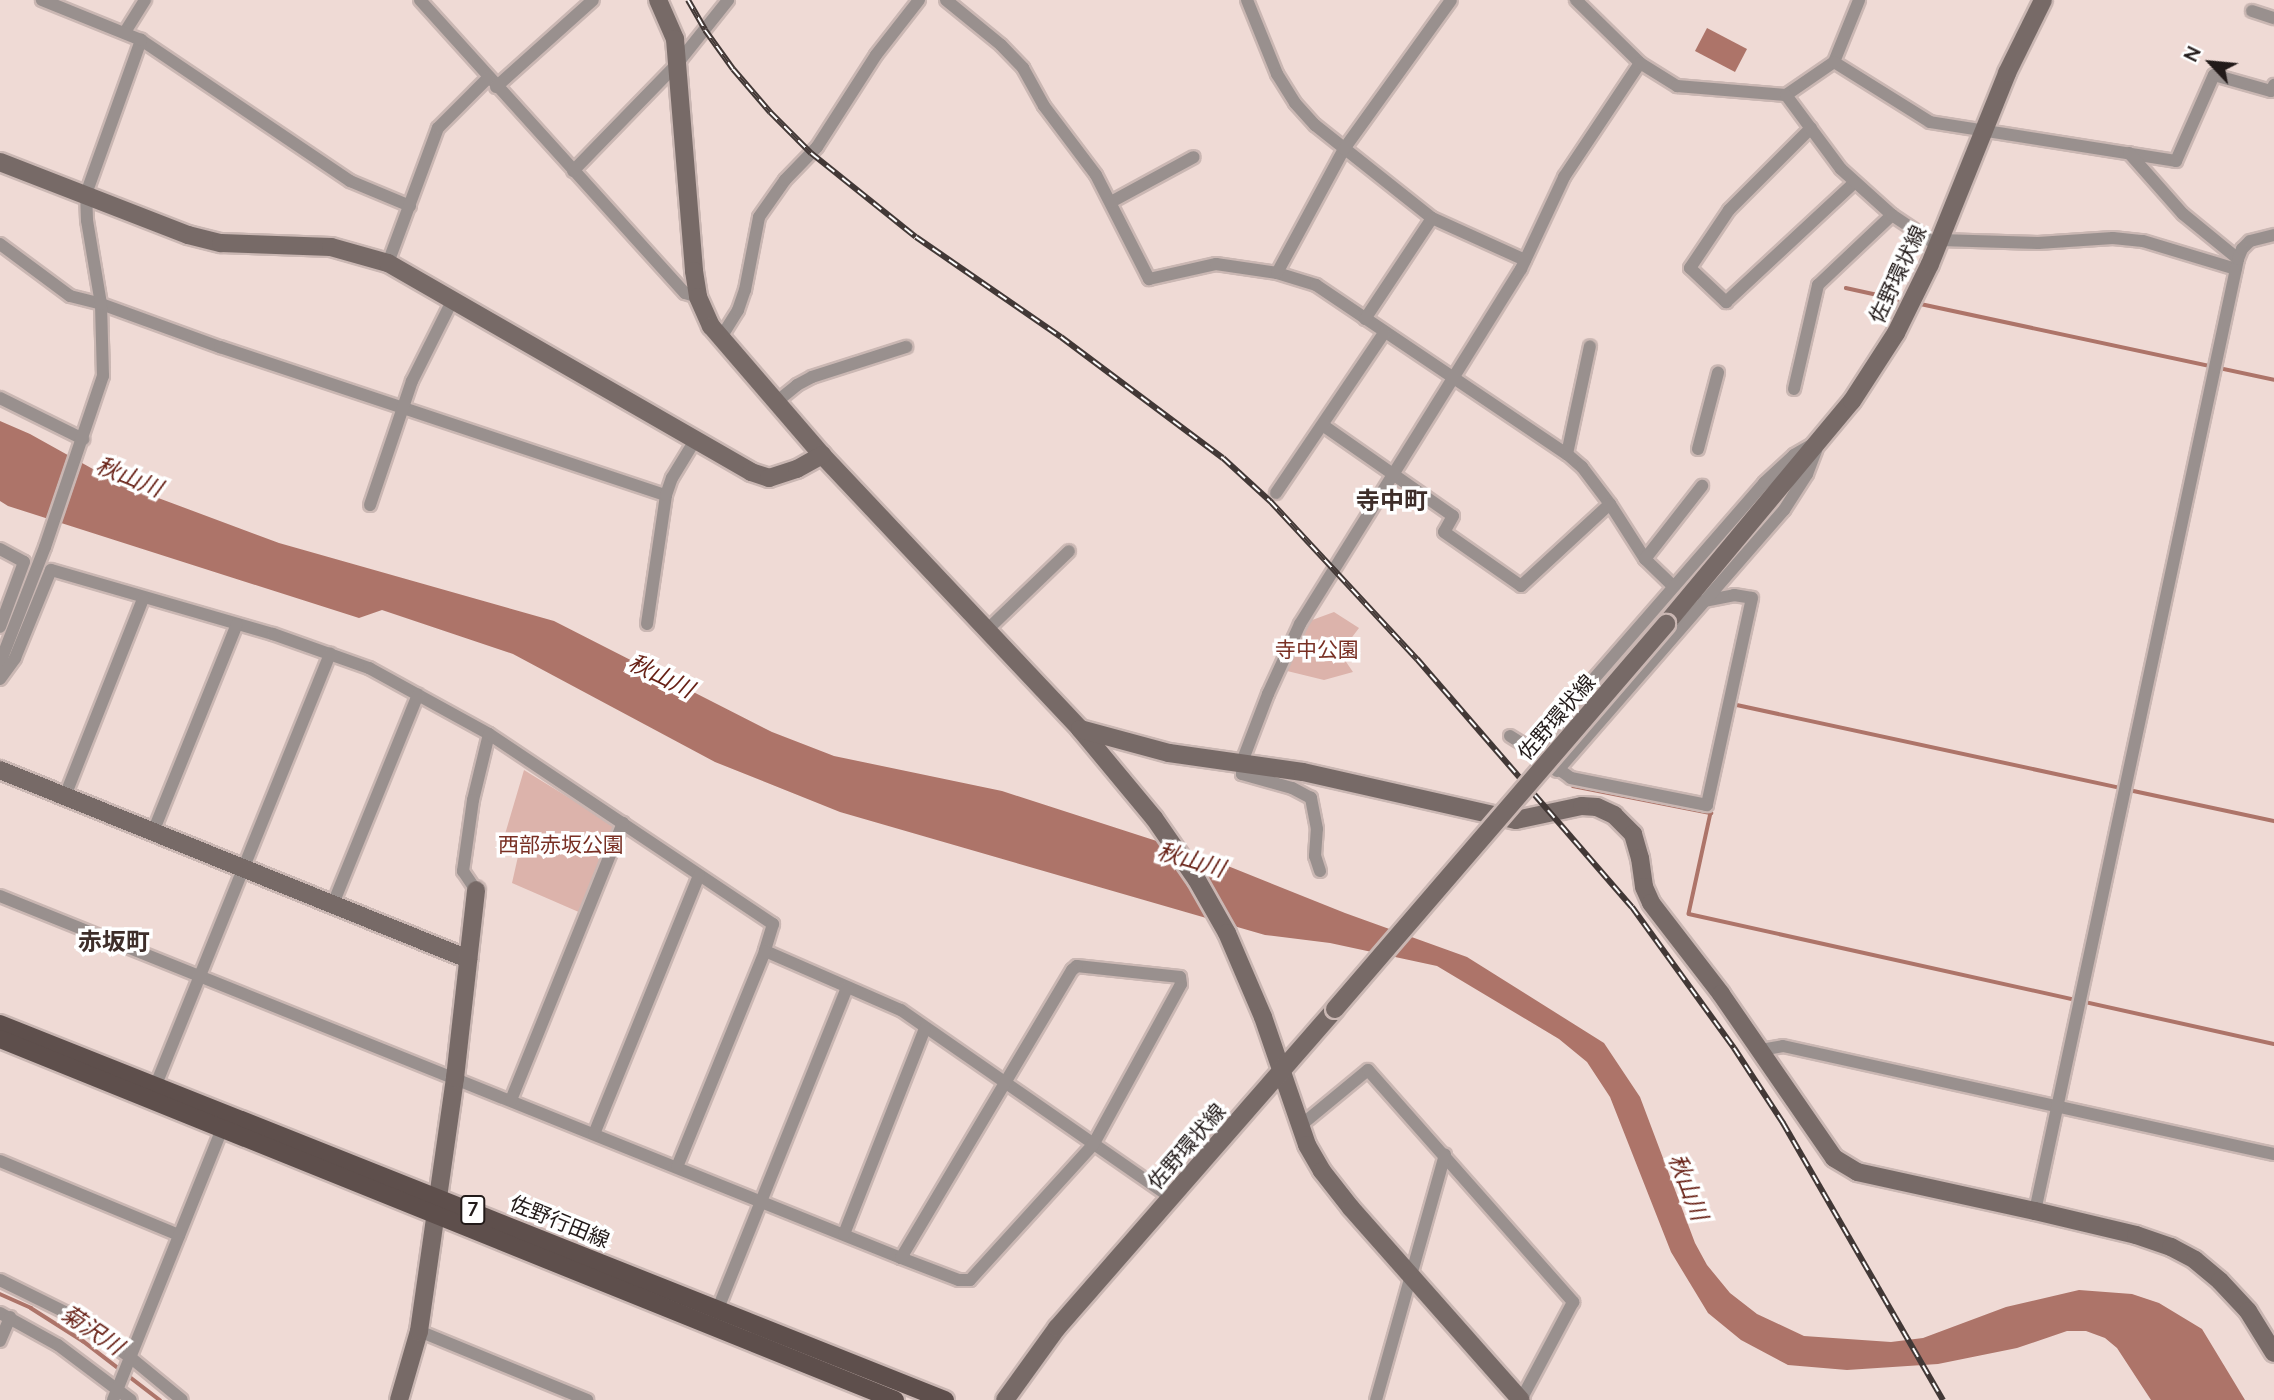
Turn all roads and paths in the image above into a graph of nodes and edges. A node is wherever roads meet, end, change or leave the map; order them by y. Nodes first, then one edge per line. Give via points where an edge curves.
1 (42, 0) edge
2 (145, 0) edge
3 (420, 0) edge
4 (593, 0) edge
5 (658, 0) edge
6 (727, 0) edge
7 (919, 0) edge
8 (946, 0) edge
9 (1247, 0) edge
10 (1451, 0) edge
11 (1576, 0) edge
12 (1859, 0) edge
13 (2043, 0) edge
14 (2252, 12) dead end
15 (2274, 18) edge
16 (125, 32) junction
17 (141, 40) junction
18 (1834, 62) junction
19 (1640, 63) junction
20 (677, 64) junction
21 (492, 82) junction
22 (2274, 85) edge
23 (1786, 95) junction
24 (1811, 128) junction
25 (1982, 130) junction
26 (1344, 149) junction
27 (2129, 153) junction
28 (1194, 157) dead end
29 (0, 162) edge
30 (573, 171) junction
31 (1855, 182) junction
32 (86, 194) junction
33 (1111, 202) junction
34 (410, 206) junction
35 (1892, 215) junction
36 (1432, 218) junction
37 (2274, 235) edge
38 (1938, 242) junction
39 (0, 244) edge
40 (1525, 260) junction
41 (388, 263) junction
42 (2237, 264) junction
43 (1277, 273) junction
44 (698, 297) junction
45 (453, 299) junction
46 (101, 304) junction
47 (1365, 319) junction
48 (1384, 333) junction
49 (720, 339) junction
50 (1590, 346) dead end
51 (906, 347) dead end
52 (1718, 373) dead end
53 (1455, 377) junction
54 (1794, 389) dead end
55 (0, 398) edge
56 (775, 403) junction
57 (404, 406) junction
58 (1324, 426) junction
59 (1821, 440) junction
60 (82, 441) junction
61 (694, 442) junction
62 (1698, 449) dead end
63 (1567, 454) junction
64 (822, 455) junction
65 (1393, 475) junction
66 (1702, 486) dead end
67 (1276, 493) dead end
68 (666, 495) junction
69 (1610, 504) junction
70 (370, 505) dead end
71 (0, 549) edge
72 (1069, 551) dead end
73 (1645, 559) junction
74 (1673, 586) junction
75 (143, 598) junction
76 (1704, 601) junction
77 (237, 624) junction
78 (647, 624) dead end
79 (0, 627) edge
80 (986, 631) junction
81 (330, 653) junction
82 (0, 663) edge
83 (0, 679) edge
84 (418, 695) junction
85 (1080, 729) junction
86 (489, 734) junction
87 (1510, 736) dead end
88 (1532, 750) junction
89 (1242, 762) junction
90 (0, 770) edge
91 (1557, 771) junction
92 (1601, 786) junction
93 (65, 796) junction
94 (1597, 807) junction
95 (622, 823) junction
96 (153, 832) junction
97 (244, 868) junction
98 (1320, 871) dead end
99 (699, 875) junction
100 (476, 890) joint
101 (0, 896) edge
102 (333, 904) junction
103 (765, 951) junction
104 (468, 959) junction
105 (200, 975) junction
106 (847, 988) junction
107 (0, 1024) edge
108 (925, 1028) junction
109 (0, 1039) edge
110 (1760, 1050) junction
111 (1281, 1071) junction
112 (455, 1078) junction
113 (1004, 1083) junction
114 (153, 1092) junction
115 (512, 1100) junction
116 (2056, 1109) junction
117 (225, 1121) junction
118 (1300, 1126) junction
119 (594, 1134) junction
120 (1093, 1145) junction
121 (1445, 1154) junction
122 (2274, 1154) edge
123 (0, 1161) edge
124 (677, 1167) junction
125 (439, 1197) junction
126 (1171, 1198) junction
127 (761, 1201) junction
128 (2035, 1211) junction
129 (436, 1216) junction
130 (844, 1234) junction
131 (178, 1235) junction
132 (901, 1258) junction
133 (1411, 1274) junction
134 (0, 1280) edge
135 (5, 1315) edge
136 (715, 1317) junction
137 (419, 1331) junction
138 (0, 1341) edge
139 (2274, 1353) edge
140 (129, 1360) junction
141 (117, 1390) edge
142 (131, 1400) edge
143 (182, 1400) edge
144 (399, 1400) edge
145 (587, 1400) edge
146 (895, 1400) edge
147 (945, 1400) edge
148 (1005, 1400) edge
149 (1376, 1400) edge
150 (1521, 1400) edge

1 - 16 street
2 - 16 street
3 - 21 street
4 - 21 street
5 - 20 street via 675,39
6 - 20 street
7 - 49 street via 876,55 817,148 785,180 759,217 745,290
8 - 33 street via 1016,58
9 - 26 street via 1289,94 1315,125
10 - 26 street
11 - 19 street
12 - 18 street
13 - 25 street, 佐野環状線
14 - 15 street
16 - 17 street
17 - 32 street
17 - 34 street via 350,181
18 - 23 street
18 - 25 street via 1930,122
19 - 23 street via 1677,86
19 - 40 street via 1564,177
20 - 30 street
20 - 44 street
21 - 30 street
21 - 34 street via 442,122
22 - 27 street via 2271,91 2214,75 2176,161
23 - 24 street
24 - 31 street
24 - 31 street via 1728,210 1690,268 1726,302
25 - 27 street
25 - 38 street, 佐野環状線
26 - 36 street
26 - 43 street
27 - 42 street via 2183,214
28 - 33 street
29 - 32 street
30 - 44 street via 685,293
31 - 35 street
32 - 41 street via 188,235 222,243 331,247
32 - 46 street
33 - 43 street via 1149,279 1216,264
34 - 41 street
35 - 38 street
35 - 54 street via 1818,285
36 - 40 street
36 - 47 street
37 - 42 street via 2250,241
38 - 42 street via 2113,238
38 - 59 street, 佐野環状線 via 1896,333
39 - 46 street via 70,296
40 - 53 street
41 - 45 street
42 - 116 street
43 - 47 street via 1316,285
44 - 49 street
45 - 57 street via 419,363
45 - 61 street
46 - 57 street
46 - 60 street via 103,376
47 - 48 street
48 - 53 street
48 - 58 street
49 - 56 street
50 - 63 street
51 - 56 street via 812,377
52 - 62 street
53 - 63 street
53 - 65 street
55 - 60 street
56 - 64 street
57 - 68 street
57 - 70 street
58 - 65 street
58 - 67 street
59 - 74 street via 1794,455 1764,483
59 - 76 street via 1794,498
59 - 111 street, 佐野環状線, bridge
60 - 82 street
61 - 64 street via 769,478
61 - 68 street
63 - 69 street
64 - 80 street
65 - 69 street via 1452,516 1444,532 1521,586
65 - 89 street via 1300,624
66 - 73 street
68 - 78 street
69 - 73 street
71 - 79 street via 24,562
72 - 80 street
73 - 74 street
74 - 88 street
75 - 77 street
75 - 83 street via 51,570 15,658
75 - 93 street
76 - 91 street
76 - 92 street via 1734,595 1752,598 1707,805
77 - 81 street
77 - 96 street
80 - 85 street
81 - 84 street
81 - 97 street
84 - 86 street
84 - 102 street
85 - 89 street via 1169,752
85 - 111 street via 1154,818 1197,880 1242,965
86 - 95 street
86 - 100 street via 473,800 463,872
87 - 88 street
88 - 91 street
89 - 94 street via 1516,820 1562,809
89 - 98 street via 1242,774 1311,798
90 - 93 street
91 - 92 street
92 - 94 street
93 - 96 street
94 - 110 street via 1614,815 1633,834 1651,903
95 - 99 street
95 - 115 street
96 - 97 street
97 - 102 street
97 - 105 street
99 - 103 street via 773,924
99 - 119 street
100 - 104 street
101 - 105 street
102 - 104 street
103 - 106 street
103 - 124 street
104 - 112 street
105 - 112 street
105 - 114 street
106 - 108 street via 901,1010
106 - 127 street
107 - 114 main road, 佐野行田線 / 7
108 - 113 street
108 - 130 street
109 - 114 main road, 佐野行田線 / 7
110 - 116 street via 1783,1046
110 - 128 street via 1824,1146 1845,1166
111 - 118 street
111 - 126 street, 佐野環状線
112 - 115 street
112 - 125 street
113 - 120 street
113 - 120 street via 1077,966 1180,977 1181,984
113 - 132 street
114 - 117 main road, 佐野行田線 / 7
115 - 119 street
116 - 122 street
116 - 128 street
117 - 125 main road, 佐野行田線 / 7
117 - 129 main road, 佐野行田線 / 7
117 - 131 street
118 - 121 street via 1368,1070
118 - 133 street via 1326,1177
119 - 124 street
120 - 126 street
120 - 132 street via 970,1280
121 - 133 street
121 - 150 street via 1573,1302
123 - 131 street
124 - 127 street
125 - 129 street
125 - 136 main road, 佐野行田線 / 7
126 - 148 street, 佐野環状線 via 1057,1328
127 - 130 street
127 - 136 street
128 - 139 street via 2136,1235 2195,1260 2248,1311
129 - 136 main road, 佐野行田線 / 7
129 - 137 street
130 - 132 street
131 - 140 street
133 - 149 street
133 - 150 street
134 - 140 street via 65,1312
135 - 138 street
135 - 141 street via 81,1360
136 - 146 main road, 佐野行田線 / 7
136 - 147 main road, 佐野行田線 / 7
137 - 144 street
137 - 145 street
140 - 141 street
140 - 143 street
141 - 142 street

